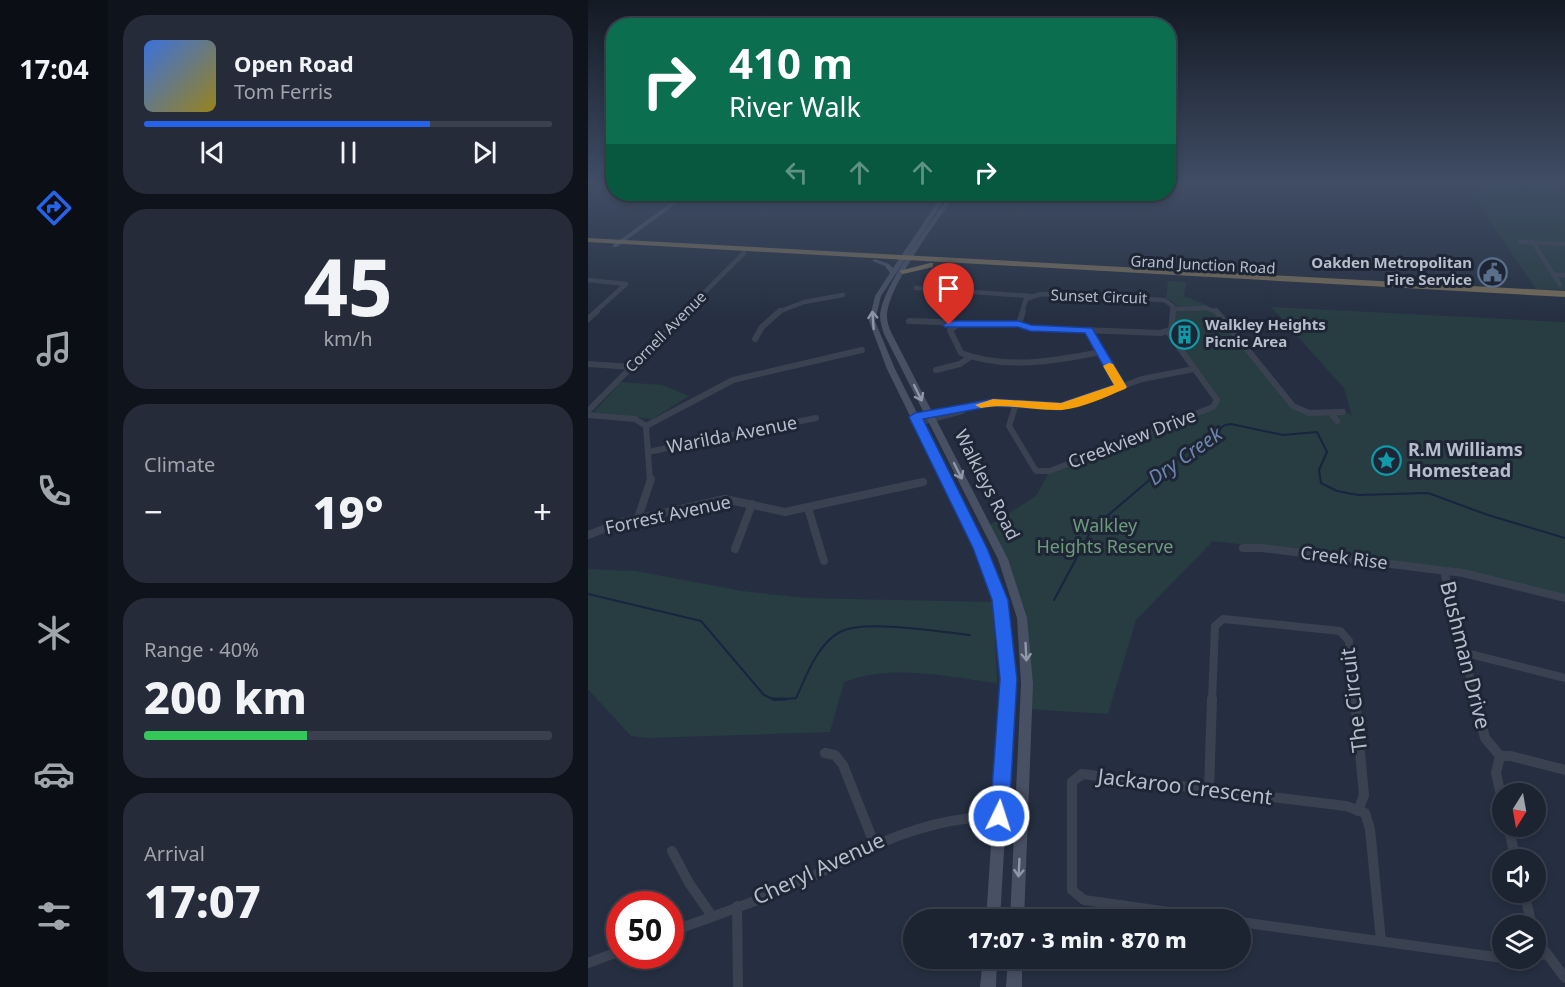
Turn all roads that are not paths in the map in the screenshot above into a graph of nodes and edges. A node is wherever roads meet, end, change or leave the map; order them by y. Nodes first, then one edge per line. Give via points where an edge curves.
1 (640, 229) edge
2 (924, 229) edge
3 (931, 229) edge
4 (588, 240) edge
5 (624, 241) junction
6 (1520, 242) dead end
7 (1533, 242) junction
8 (1565, 244) edge
9 (588, 245) edge
10 (918, 249) junction
11 (746, 251) junction
12 (876, 259) junction
13 (905, 260) junction
14 (938, 262) junction
15 (893, 272) junction
16 (1553, 275) junction
17 (1565, 275) edge
18 (588, 280) edge
19 (1560, 285) dead end
20 (916, 288) dead end
21 (1538, 293) junction
22 (843, 295) dead end
23 (1030, 296) junction
24 (1565, 296) edge
25 (1547, 297) junction
26 (1173, 309) junction
27 (588, 319) edge
28 (909, 321) dead end
29 (1019, 324) junction
30 (953, 326) junction
31 (1088, 330) junction
32 (1168, 332) junction
33 (755, 339) dead end
34 (862, 350) dead end
35 (1101, 352) junction
36 (970, 357) junction
37 (588, 364) edge
38 (632, 367) junction
39 (1194, 369) junction
40 (936, 370) dead end
41 (1121, 387) junction
42 (1016, 404) junction
43 (978, 405) joint
44 (1343, 412) dead end
45 (588, 413) edge
46 (1331, 413) junction
47 (930, 417) junction
48 (816, 418) dead end
49 (917, 420) junction
50 (1337, 420) dead end
51 (646, 426) junction
52 (648, 452) junction
53 (923, 482) dead end
54 (752, 504) junction
55 (808, 508) junction
56 (638, 518) junction
57 (588, 535) edge
58 (1243, 548) dead end
59 (735, 549) dead end
60 (824, 561) dead end
61 (1444, 571) junction
62 (1565, 598) edge
63 (1466, 653) junction
64 (1565, 678) edge
65 (825, 753) dead end
66 (1500, 756) junction
67 (1565, 770) edge
68 (1498, 783) edge
69 (1209, 790) junction
70 (1358, 811) junction
71 (971, 818) dead end
72 (874, 843) junction
73 (672, 851) dead end
74 (737, 906) junction
75 (994, 909) edge
76 (1017, 909) edge
77 (1147, 909) edge
78 (712, 916) junction
79 (1251, 923) edge
80 (684, 927) edge
81 (1381, 941) junction
82 (606, 956) edge
83 (1492, 956) edge
84 (1546, 961) edge
85 (588, 963) edge
86 (989, 969) edge
87 (1015, 969) edge
88 (1565, 978) edge
89 (738, 987) edge
90 (988, 987) edge
91 (1014, 987) edge

1 - 5 main road
2 - 13 main road
3 - 10 main road
4 - 5 highway, Grand Junction Road
5 - 9 highway, Grand Junction Road
5 - 11 highway, Grand Junction Road
5 - 11 highway, Grand Junction Road
6 - 7 street
7 - 8 street
7 - 16 street
10 - 13 main road
10 - 14 highway
11 - 12 highway, Grand Junction Road
11 - 38 street, Cornell Avenue
12 - 13 highway, Grand Junction Road
12 - 13 highway
12 - 15 main road
13 - 14 highway
13 - 14 highway, Grand Junction Road
13 - 15 main road, Walkleys Road
13 -> 47 main road, Walkleys Road via 885,305 884,320
14 - 21 highway, Grand Junction Road
14 - 25 highway, Grand Junction Road
49 -> 15 main road, Walkleys Road via 872,321 876,300
16 - 17 street
16 - 19 street
18 - 27 street via 626,284
20 - 23 street
21 - 24 highway, Grand Junction Road
21 - 25 highway
22 - 33 street via 782,308
23 - 26 street, Sunset Circuit via 1164,300 1172,303
23 - 29 street, Sunset Circuit
24 - 25 highway, Grand Junction Road
26 - 32 street, Sunset Circuit
26 - 46 street via 1211,305 1294,409 1318,415
28 - 30 street
29 - 30 street
29 - 31 street, Sunset Circuit via 1030,328
30 - 36 street via 950,330 961,353
31 - 32 street, Sunset Circuit
31 - 35 street
32 - 39 street, Creekview Drive
34 - 51 street via 733,380
35 - 36 street via 1053,363
35 - 41 street
36 - 40 street
37 - 38 street
38 - 45 street, Cornell Avenue
39 - 41 street
39 - 42 street, Creekview Drive via 1217,400 1214,407 1050,471 1035,471 1011,433 1009,426
41 - 42 street via 1061,406
42 - 43 street
43 - 47 street
44 - 46 street
45 - 51 street via 635,419
46 - 50 street
47 - 49 street
47 -> 76 main road, Walkleys Road via 1003,559 1022,618 1027,684
48 - 52 street, Warilda Avenue
49 - 75 main road, Walkleys Road via 987,563 1004,623 1008,679
51 - 52 street
52 - 56 street via 650,483
53 - 55 street, Forrest Avenue
54 - 55 street, Forrest Avenue via 785,512
54 - 56 street, Forrest Avenue via 725,499
54 - 59 street
55 - 60 street
56 - 57 street, Forrest Avenue
58 - 61 street, Creek Rise
61 - 62 street, Creek Rise
61 - 63 street, Bushman Drive
63 - 64 street
63 - 66 street, Bushman Drive via 1485,738
65 - 72 street via 835,755 843,765
66 - 67 street
66 - 68 street via 1495,762
69 - 70 street, Jackaroo Crescent via 1346,806
69 - 70 street, The Circuit via 1215,626 1223,619 1340,631 1349,641 1352,664 1364,795
69 - 77 street, Jackaroo Crescent via 1082,774 1071,782 1072,890 1084,900
70 - 81 street via 1365,813 1370,829
71 - 72 street, Cheryl Avenue via 924,824
72 - 74 street, Cheryl Avenue via 800,882
73 - 78 street
74 - 78 street, Cheryl Avenue
74 - 89 street
78 - 80 street, Cheryl Avenue
79 - 81 street
81 - 83 street
82 - 85 street
84 - 88 street
86 - 90 main road
87 - 91 main road

